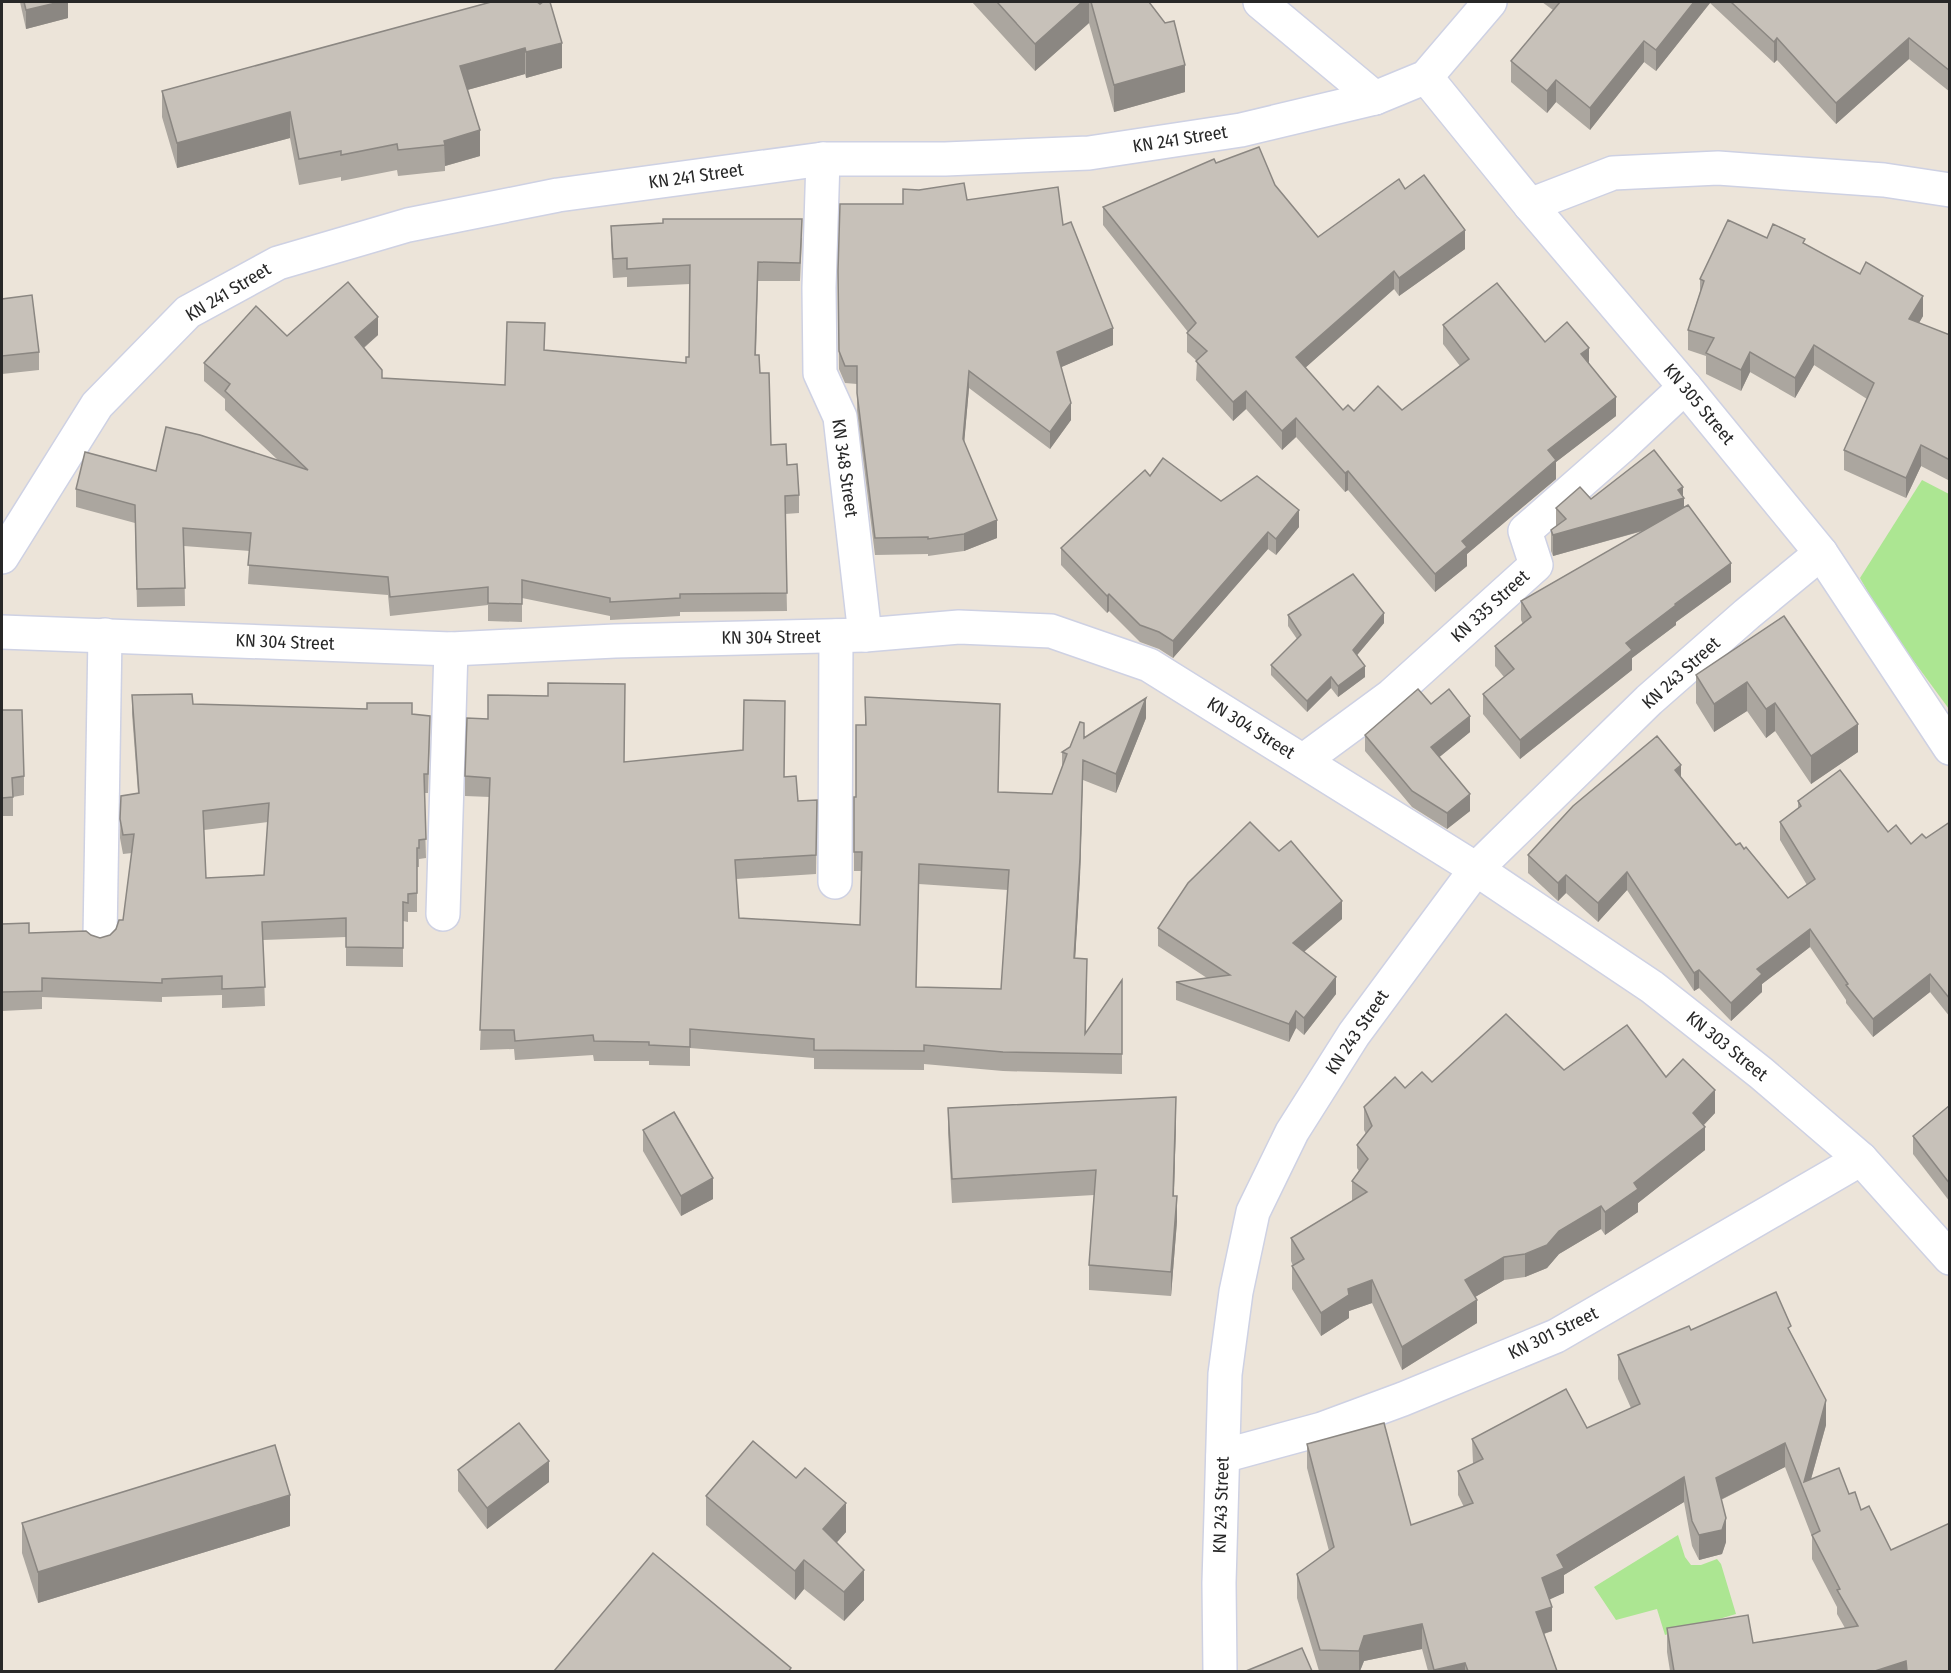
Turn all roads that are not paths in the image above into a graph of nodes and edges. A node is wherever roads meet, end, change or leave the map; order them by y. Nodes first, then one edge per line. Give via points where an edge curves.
1 (1260, 2) edge
2 (1490, 2) edge
3 (1426, 77) junction
4 (1375, 98) junction
5 (823, 159) junction
6 (1950, 190) edge
7 (1530, 205) junction
8 (1685, 387) junction
9 (1821, 553) junction
10 (2, 557) edge
11 (2, 632) edge
12 (105, 635) junction
13 (850, 636) junction
14 (451, 649) junction
15 (1950, 748) edge
16 (1304, 760) junction
17 (1476, 869) junction
18 (835, 882) dead end
19 (443, 914) dead end
20 (100, 938) edge
21 (1861, 1160) junction
22 (1950, 1258) edge
23 (1223, 1456) junction
24 (1220, 1671) edge

1 - 4 street
2 - 3 street, KN 241 Street
3 - 4 street, KN 241 Street
3 - 7 street, KN 305 Street
4 - 5 street, KN 241 Street via 1240,130 1089,153
5 - 10 street, KN 241 Street via 558,195 408,225 278,262 188,312 97,405
5 - 13 street, KN 348 Street via 820,373 840,417
6 - 7 street via 1884,180 1718,168 1613,173
7 - 8 street, KN 305 Street
8 - 9 street, KN 305 Street
8 - 16 street, KN 335 Street via 1525,531 1536,565 1391,696
9 - 15 street, KN 305 Street
9 - 17 street, KN 243 Street via 1649,700
11 - 12 street, KN 304 Street
12 - 14 street, KN 304 Street
12 - 20 street
13 - 14 street, KN 304 Street via 615,640
13 - 16 street, KN 304 Street via 959,627 1051,631 1149,665
13 - 18 street, KN 348 Street
14 - 19 street
16 - 17 street, KN 304 Street
17 - 21 street, KN 303 Street via 1652,987 1761,1072
17 - 23 street, KN 243 Street via 1353,1034 1292,1132 1253,1212 1236,1292 1225,1374
21 - 22 street, KN 303 Street
21 - 23 street, KN 301 Street via 1556,1336 1403,1400 1322,1429
23 - 24 street, KN 243 Street

